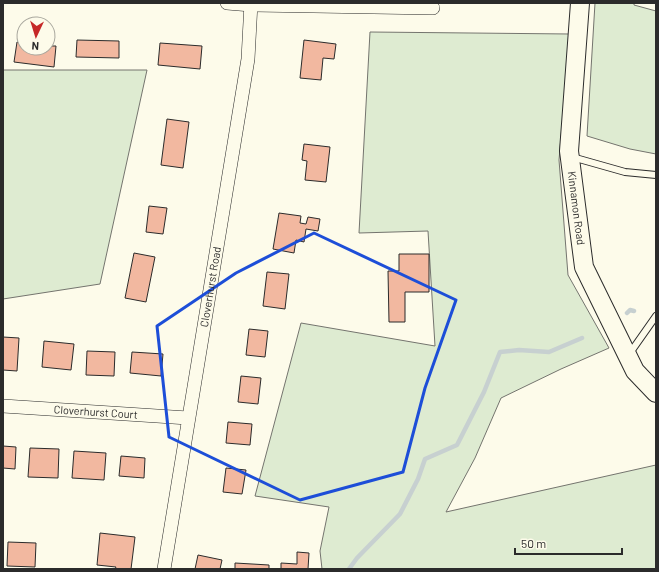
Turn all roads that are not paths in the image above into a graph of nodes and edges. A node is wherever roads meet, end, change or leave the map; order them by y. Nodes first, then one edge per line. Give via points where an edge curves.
1 (227, 3) edge
2 (580, 3) edge
3 (251, 4) edge
4 (433, 8) dead end
5 (570, 156) junction
6 (656, 175) edge
7 (656, 316) edge
8 (628, 356) junction
9 (656, 393) edge
10 (3, 406) edge
11 (188, 418) junction
12 (164, 569) edge

1 - 3 street
2 - 5 main road, Kinnamon Road
3 - 4 street
3 - 11 street, Cloverhurst Road via 248,59
5 - 6 lane via 625,172
5 - 8 main road, Kinnamon Road via 584,267
7 - 8 lane
8 - 9 main road, Kinnamon Road via 635,371
10 - 11 street, Cloverhurst Court
11 - 12 street, Cloverhurst Road

